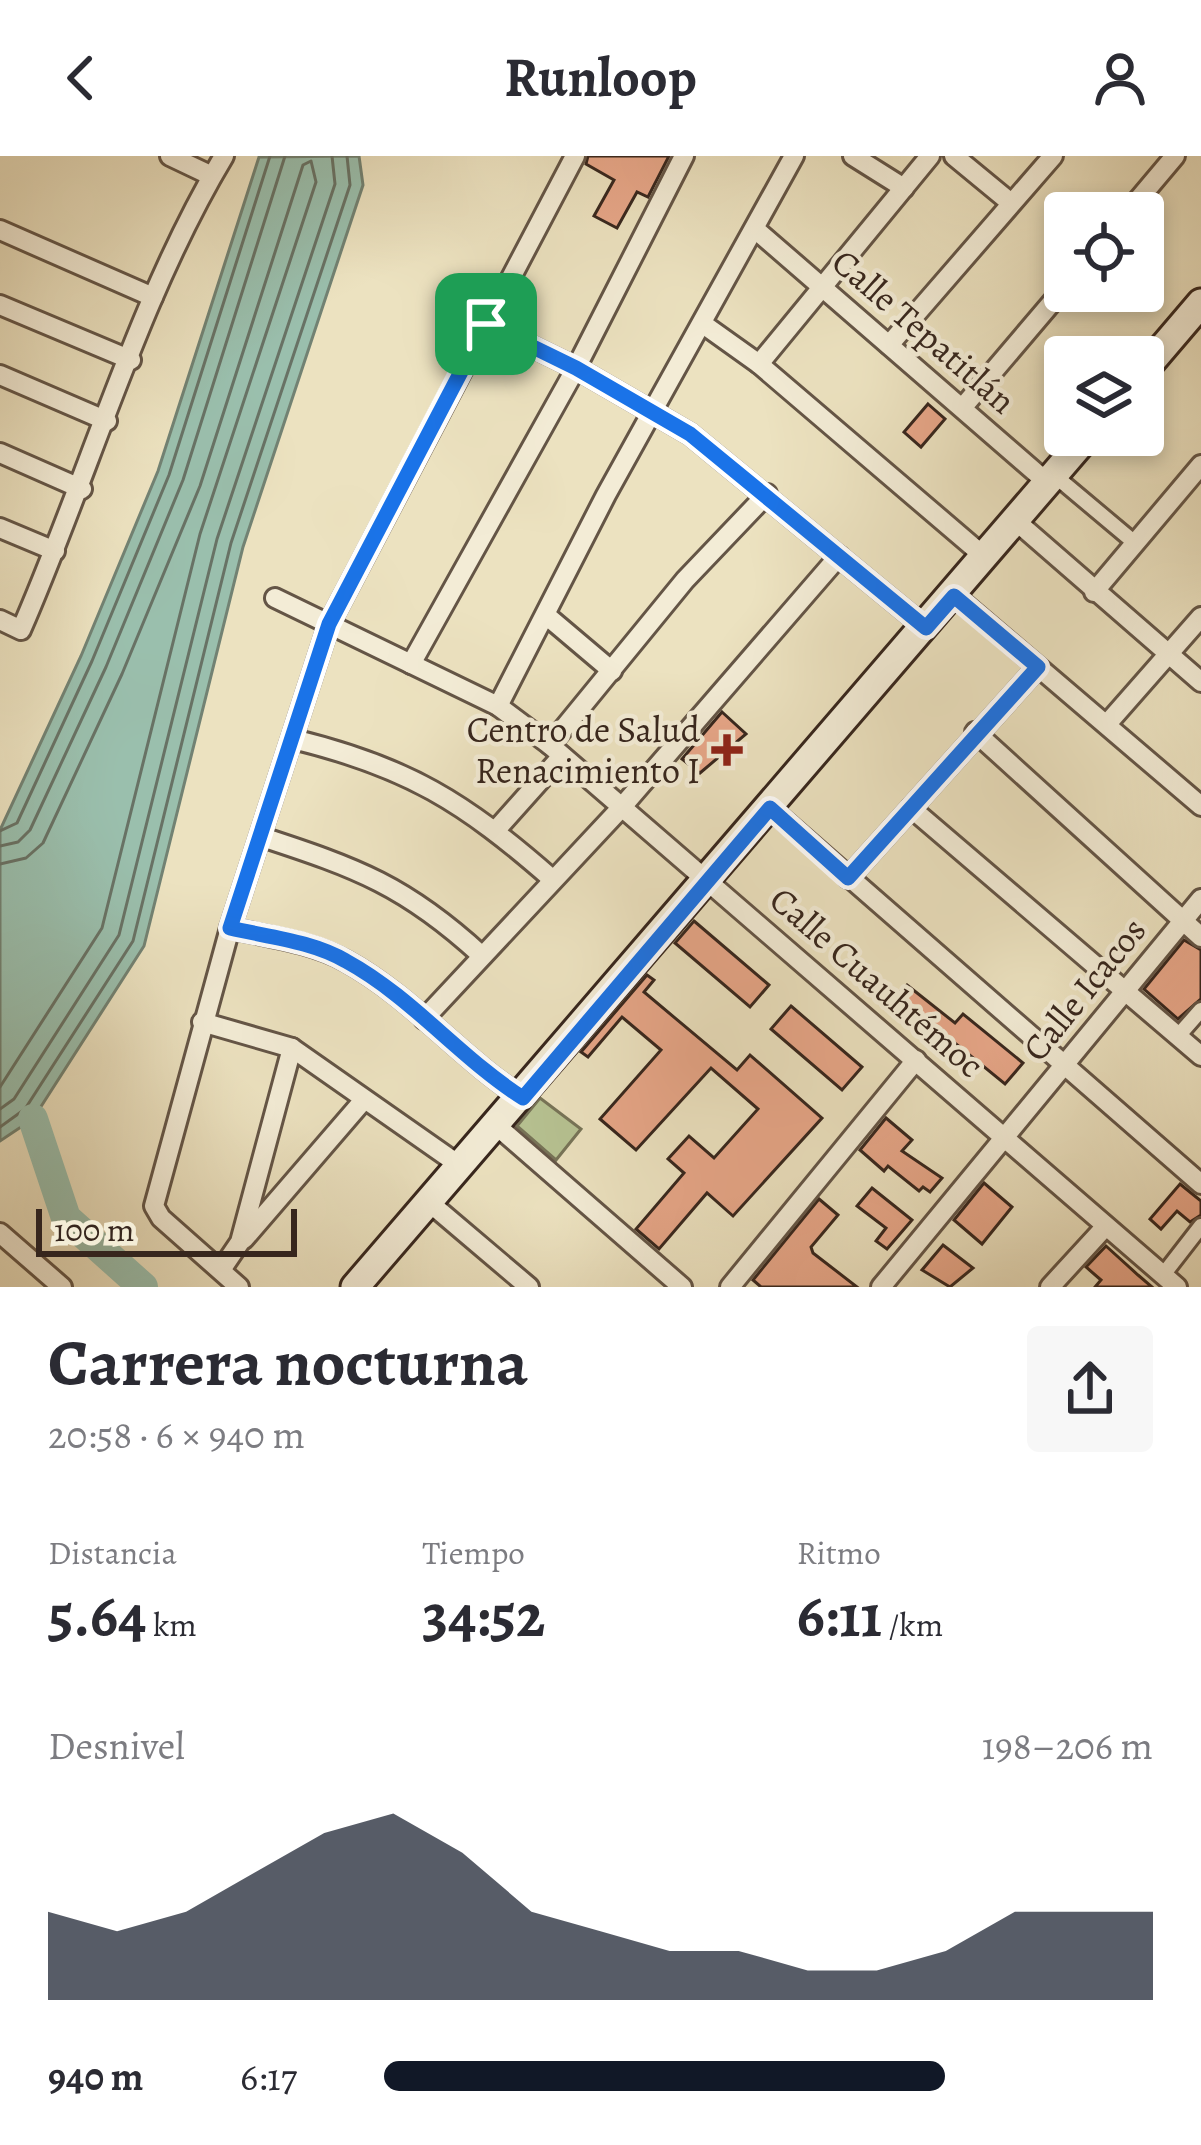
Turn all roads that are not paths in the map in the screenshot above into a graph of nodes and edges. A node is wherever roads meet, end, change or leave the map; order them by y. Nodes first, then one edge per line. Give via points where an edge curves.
1 (170, 156) edge
2 (224, 156) edge
3 (575, 156) edge
4 (684, 156) edge
5 (794, 156) edge
6 (853, 156) edge
7 (931, 156) edge
8 (955, 156) edge
9 (1053, 156) edge
10 (1175, 156) edge
11 (212, 176) junction
12 (904, 188) junction
13 (1145, 192) edge
14 (1011, 203) junction
15 (755, 229) junction
16 (0, 230) edge
17 (823, 286) junction
18 (153, 297) junction
19 (1201, 303) edge
20 (0, 305) edge
21 (1044, 311) edge
22 (486, 324) junction
23 (703, 324) junction
24 (889, 345) junction
25 (1164, 346) edge
26 (131, 360) junction
27 (759, 364) junction
28 (576, 368) junction
29 (0, 375) edge
30 (964, 407) junction
31 (654, 412) junction
32 (106, 421) junction
33 (0, 453) edge
34 (1071, 456) edge
35 (1201, 465) edge
36 (1052, 480) junction
37 (82, 489) junction
38 (767, 494) junction
39 (1017, 522) junction
40 (0, 528) edge
41 (1135, 543) junction
42 (56, 551) junction
43 (839, 556) junction
44 (986, 559) junction
45 (1094, 592) junction
46 (954, 596) junction
47 (275, 598) dead end
48 (547, 616) junction
49 (1201, 617) edge
50 (0, 620) edge
51 (329, 624) junction
52 (926, 628) junction
53 (1169, 655) junction
54 (411, 664) junction
55 (1038, 667) junction
56 (612, 670) junction
57 (1201, 682) edge
58 (498, 706) junction
59 (1107, 724) junction
60 (975, 732) junction
61 (293, 739) junction
62 (556, 751) junction
63 (1200, 803) edge
64 (621, 808) junction
65 (770, 808) junction
66 (911, 808) junction
67 (496, 830) junction
68 (262, 837) junction
69 (706, 877) junction
70 (848, 878) junction
71 (552, 879) junction
72 (1201, 899) edge
73 (1182, 920) junction
74 (230, 928) junction
75 (1201, 937) edge
76 (481, 955) junction
77 (1122, 990) junction
78 (1201, 1010) edge
79 (424, 1019) junction
80 (202, 1022) junction
81 (1178, 1036) junction
82 (292, 1048) junction
83 (1201, 1056) edge
84 (916, 1060) junction
85 (1066, 1067) junction
86 (523, 1098) junction
87 (362, 1102) junction
88 (498, 1127) junction
89 (1003, 1137) junction
90 (462, 1167) junction
91 (1201, 1184) edge
92 (430, 1203) junction
93 (1201, 1226) edge
94 (1105, 1227) junction
95 (0, 1234) edge
96 (241, 1242) junction
97 (221, 1270) junction
98 (1170, 1281) edge
99 (368, 1283) edge
100 (62, 1287) edge
101 (239, 1287) edge
102 (529, 1287) edge
103 (682, 1287) edge
104 (730, 1287) edge
105 (881, 1287) edge
106 (1050, 1287) edge

1 - 11 street
2 - 11 street
3 - 22 street
4 - 28 street
5 - 15 street
6 - 12 street
7 - 12 street
8 - 14 street
9 - 14 street
10 - 13 street
11 - 18 street
12 - 17 street
14 - 24 street
15 - 17 street, Calle Tepatitlán
15 - 23 street
16 - 18 street
17 - 24 street, Calle Tepatitlán
17 - 27 street
18 - 26 street
19 - 25 main road
20 - 26 street
21 - 30 street
22 - 28 street
22 - 51 street
23 - 27 street
23 - 31 street
24 - 30 street, Calle Tepatitlán
26 - 32 street
27 - 44 street
28 - 31 street
28 - 54 street
29 - 32 street
30 - 36 street, Calle Tepatitlán
31 - 38 street
31 - 48 street
32 - 37 street
33 - 37 street
34 - 36 main road
35 - 41 street
36 - 39 main road
36 - 41 street, Calle Tepatitlán
37 - 42 street
38 - 43 street
38 - 56 street
39 - 44 main road
39 - 45 street
40 - 42 street
41 - 45 street
42 - 50 street via 21,630
43 - 52 street
43 - 64 street
44 - 46 main road
45 - 53 street
46 - 52 main road
46 - 55 street
47 - 51 street, Calle Cuauhtémoc
48 - 56 street
48 - 58 street
49 - 53 street
51 - 54 street, Calle Cuauhtémoc
51 - 61 street
52 - 65 main road
53 - 57 street
53 - 59 street
54 - 58 street, Calle Cuauhtémoc
55 - 59 street
55 - 60 street
56 - 62 street
58 - 62 street, Calle Cuauhtémoc
59 - 63 street
60 - 66 street
60 - 73 street
61 - 67 street via 369,758
61 - 68 street
62 - 64 street, Calle Cuauhtémoc
62 - 67 street
64 - 69 street, Calle Cuauhtémoc
64 - 71 street
65 - 69 main road
65 - 70 street
66 - 70 street
66 - 77 street
67 - 71 street
68 - 74 street
68 - 76 street via 369,872 440,917
69 - 84 street, Calle Cuauhtémoc
69 - 86 main road
70 - 85 street
71 - 76 street
72 - 73 street, Calle Icacos
73 - 75 street
73 - 77 street, Calle Icacos
74 - 79 street via 346,960
74 - 80 street
76 - 79 street
77 - 81 street
77 - 85 street, Calle Icacos
78 - 81 street
79 - 86 street
80 - 82 street
80 - 97 street via 154,1206
81 - 83 street
82 - 87 street
82 - 96 street
84 - 89 street, Calle Cuauhtémoc
84 - 104 street
85 - 89 street, Calle Icacos
85 - 91 street
86 - 88 main road
87 - 90 street
87 - 96 street
88 - 90 main road
88 - 103 street
89 - 94 street, Calle Cuauhtémoc
89 - 105 street, Calle Icacos
90 - 92 main road
92 - 99 main road
92 - 102 street
93 - 98 street
94 - 98 street, Calle Cuauhtémoc
94 - 106 street
95 - 100 street
96 - 97 street
97 - 101 street

